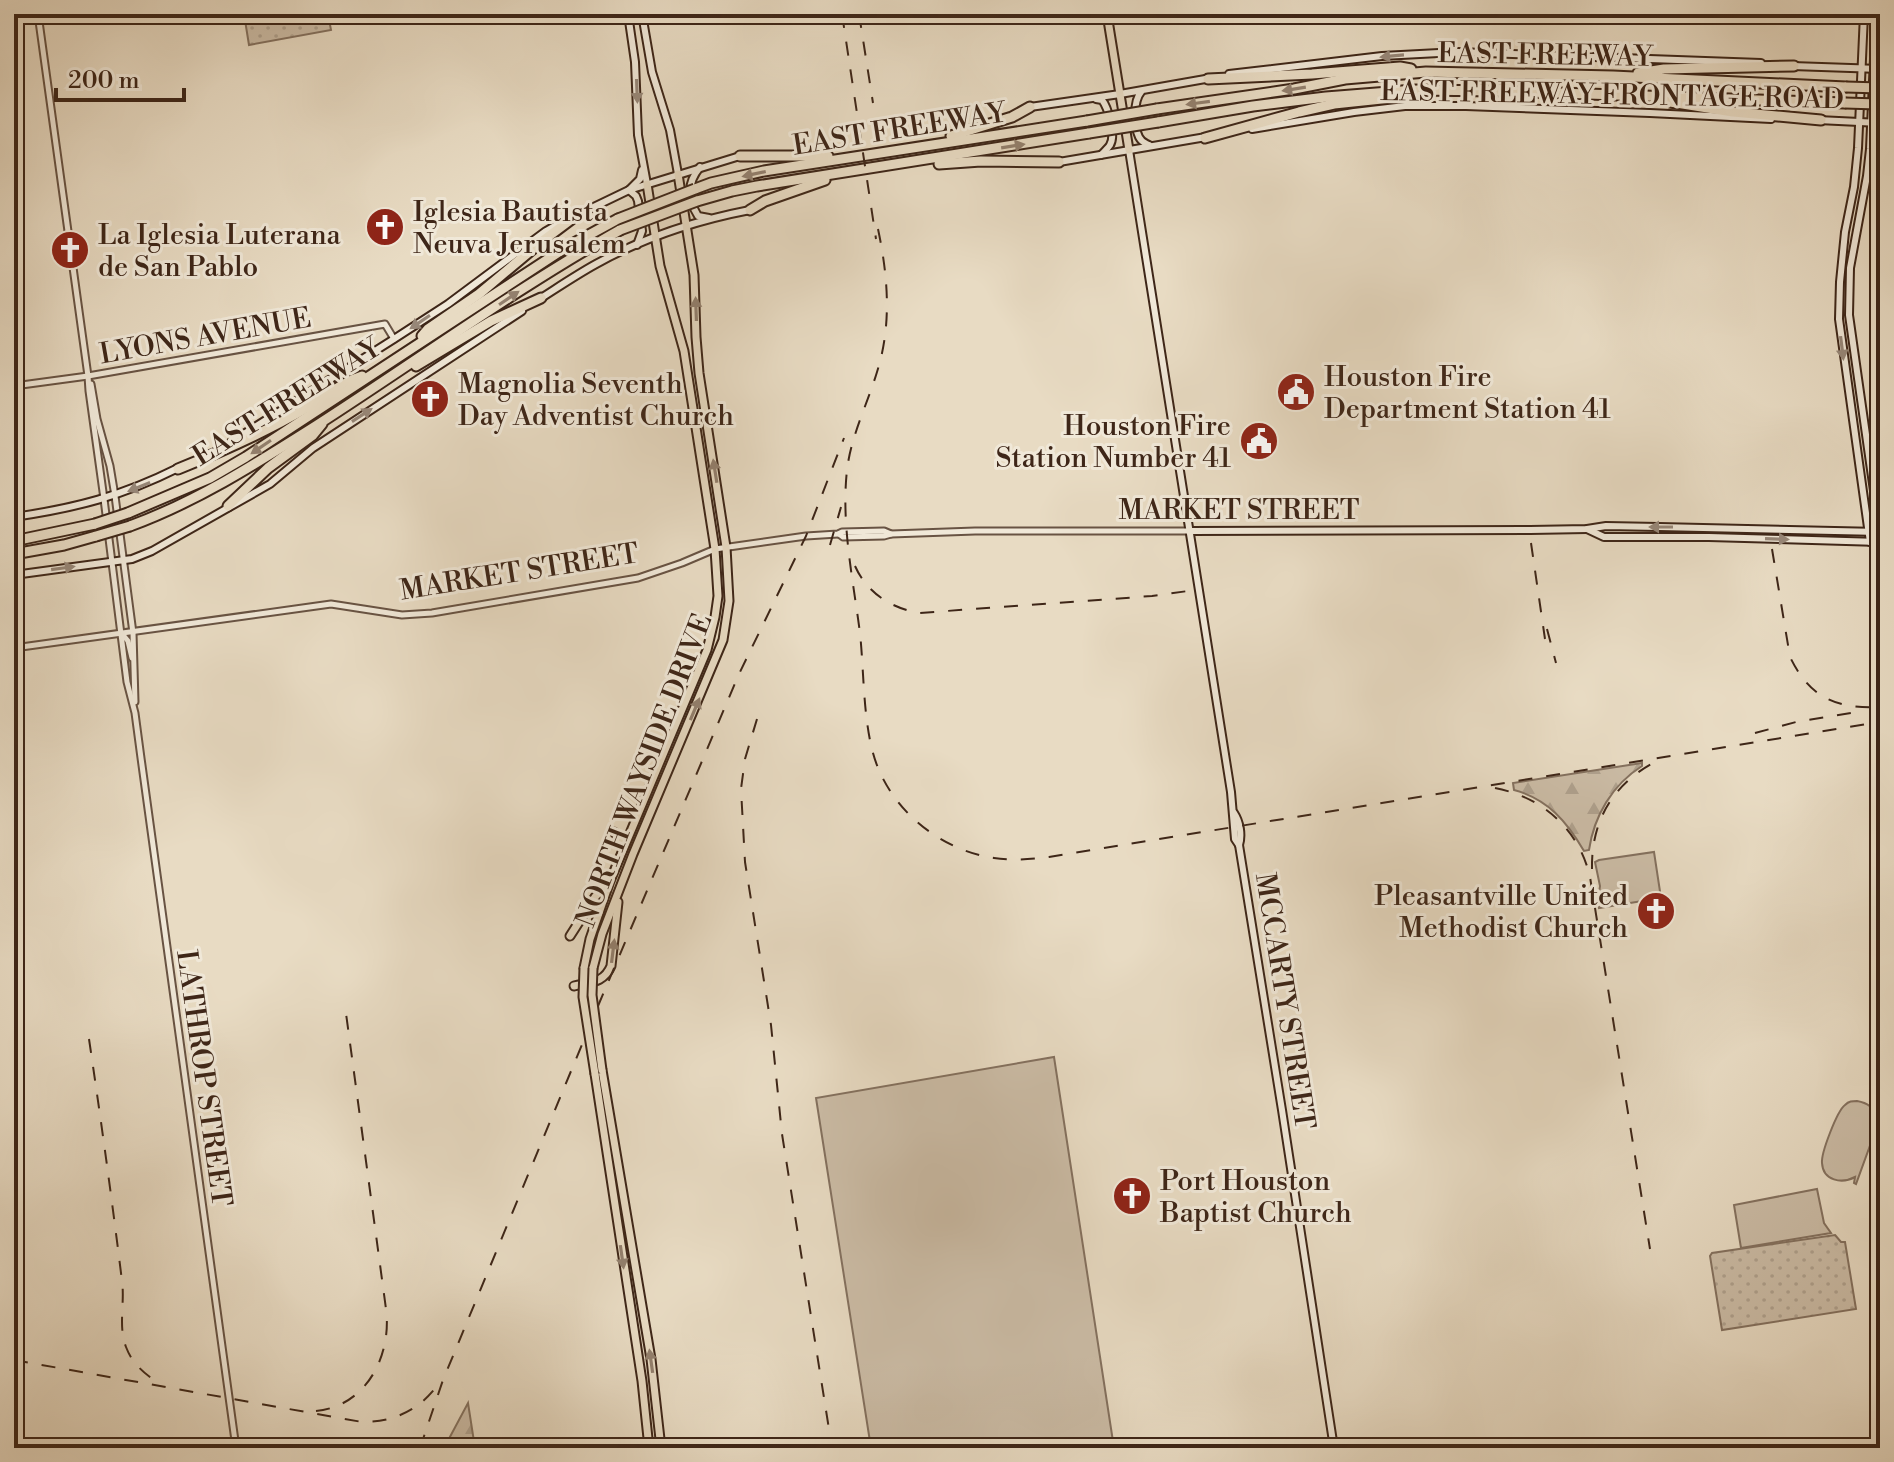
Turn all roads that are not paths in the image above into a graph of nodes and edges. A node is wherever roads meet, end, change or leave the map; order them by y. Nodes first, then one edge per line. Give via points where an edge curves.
1 (38, 14) edge
2 (628, 14) edge
3 (642, 14) edge
4 (1107, 14) edge
5 (1864, 14) edge
6 (1876, 14) edge
7 (1794, 66) junction
8 (1862, 68) junction
9 (1878, 69) edge
10 (1426, 72) junction
11 (1613, 76) junction
12 (1208, 79) junction
13 (1880, 88) edge
14 (1143, 90) junction
15 (1461, 90) junction
16 (1120, 94) junction
17 (1623, 95) junction
18 (1091, 98) junction
19 (1880, 104) edge
20 (1030, 107) joint
21 (1821, 120) junction
22 (1859, 121) junction
23 (1871, 122) junction
24 (1880, 123) edge
25 (1205, 138) junction
26 (1156, 146) junction
27 (900, 149) junction
28 (1129, 150) junction
29 (887, 152) junction
30 (1101, 155) junction
31 (740, 156) joint
32 (676, 161) junction
33 (1059, 162) joint
34 (643, 165) junction
35 (700, 167) junction
36 (881, 167) junction
37 (678, 174) junction
38 (834, 175) junction
39 (647, 184) junction
40 (629, 190) junction
41 (1852, 192) junction
42 (1864, 195) junction
43 (750, 210) joint
44 (577, 215) junction
45 (712, 218) junction
46 (687, 226) junction
47 (655, 238) junction
48 (637, 245) junction
49 (689, 245) junction
50 (660, 266) junction
51 (541, 298) junction
52 (394, 339) junction
53 (417, 344) junction
54 (397, 372) junction
55 (373, 373) junction
56 (88, 376) junction
57 (14, 386) edge
58 (1860, 398) junction
59 (1849, 400) junction
60 (327, 418) junction
61 (1869, 456) junction
62 (1858, 458) junction
63 (178, 469) junction
64 (115, 496) junction
65 (104, 499) junction
66 (228, 506) junction
67 (14, 517) edge
68 (1587, 529) junction
69 (1190, 531) junction
70 (1869, 532) junction
71 (1880, 533) edge
72 (14, 541) edge
73 (1870, 542) junction
74 (1880, 542) edge
75 (726, 547) junction
76 (715, 549) junction
77 (14, 554) edge
78 (123, 560) junction
79 (112, 561) junction
80 (14, 575) edge
81 (133, 633) junction
82 (122, 634) junction
83 (14, 648) edge
84 (135, 666) junction
85 (135, 713) junction
86 (614, 832) dead end
87 (624, 849) junction
88 (610, 881) junction
89 (620, 892) junction
90 (570, 936) dead end
91 (588, 968) junction
92 (574, 986) dead end
93 (611, 1151) junction
94 (661, 1447) edge
95 (236, 1448) edge
96 (649, 1448) edge
97 (1334, 1448) edge

1 - 56 street, LATHROP STREET
2 -> 34 main road, NORTH WAYSIDE DRIVE
3 - 32 main road, NORTH WAYSIDE DRIVE
4 - 16 main road
5 - 8 main road
6 - 9 main road
7 - 8 main road, EAST FREEWAY FRONTAGE ROAD
7 - 11 highway via 1664,69
7 -> 12 main road, EAST FREEWAY FRONTAGE ROAD via 1458,52
8 - 9 main road, EAST FREEWAY FRONTAGE ROAD
8 - 22 main road
9 - 23 main road
10 - 11 highway, EAST FREEWAY
10 - 12 highway via 1400,67
10 -> 27 highway, EAST FREEWAY, bridge via 1345,79
11 - 13 highway, EAST FREEWAY, bridge
12 - 14 main road, EAST FREEWAY FRONTAGE ROAD
14 - 16 main road, EAST FREEWAY FRONTAGE ROAD
14 - 26 main road via 1135,103 1138,134 1145,144
15 - 17 highway, EAST FREEWAY
15 - 25 highway via 1334,104
36 -> 15 highway, EAST FREEWAY, bridge via 1253,106 1356,93
16 - 18 main road, EAST FREEWAY FRONTAGE ROAD
16 - 28 main road
17 - 19 highway, EAST FREEWAY, bridge
17 - 21 highway
18 - 20 main road, EAST FREEWAY FRONTAGE ROAD
18 - 30 main road via 1107,107 1112,138
20 - 27 highway
21 - 22 main road, EAST FREEWAY FRONTAGE ROAD
21 - 25 main road, EAST FREEWAY FRONTAGE ROAD via 1405,106
22 - 23 main road, EAST FREEWAY FRONTAGE ROAD
22 - 41 main road
23 - 24 main road, EAST FREEWAY FRONTAGE ROAD
23 - 42 main road
25 - 26 main road, EAST FREEWAY FRONTAGE ROAD
26 - 28 main road, EAST FREEWAY FRONTAGE ROAD
27 - 29 highway, EAST FREEWAY
28 - 30 main road, EAST FREEWAY FRONTAGE ROAD
28 - 69 main road, MCCARTY STREET
29 - 31 highway
29 -> 53 highway, EAST FREEWAY, bridge via 711,183 618,219
30 - 33 main road, EAST FREEWAY FRONTAGE ROAD
31 - 35 main road
32 - 35 main road
32 - 37 main road, NORTH WAYSIDE DRIVE
33 - 36 highway
34 - 39 main road, NORTH WAYSIDE DRIVE
34 - 40 main road via 640,179
35 - 37 main road
35 - 45 main road via 689,189 698,216
36 - 38 highway, EAST FREEWAY
37 - 39 main road
37 - 46 main road, NORTH WAYSIDE DRIVE
38 - 43 highway
54 -> 38 highway, EAST FREEWAY, bridge via 562,262 620,230 732,191
39 - 40 main road
39 - 47 main road, NORTH WAYSIDE DRIVE
40 - 44 main road
40 - 48 main road via 640,213
41 - 42 main road
41 -> 59 main road via 1839,319
42 - 58 main road via 1849,315
43 - 45 main road
44 -> 52 main road via 546,231
44 - 53 highway via 428,329
45 - 46 main road
45 - 49 main road via 694,230
46 - 47 main road
46 - 49 main road, NORTH WAYSIDE DRIVE
47 - 48 main road
47 - 50 main road, NORTH WAYSIDE DRIVE
48 - 50 main road via 652,249
48 - 51 main road
75 -> 49 main road, NORTH WAYSIDE DRIVE via 699,373
50 - 76 main road, NORTH WAYSIDE DRIVE via 684,351
51 - 54 highway
66 -> 51 main road via 270,484 313,448
52 - 56 street, LYONS AVENUE via 385,324
52 - 63 main road via 245,434
53 - 55 highway, EAST FREEWAY
54 - 60 highway, EAST FREEWAY
55 - 63 highway via 351,380 247,440
55 -> 72 highway, EAST FREEWAY, bridge via 210,478 95,524
56 - 57 street, LYONS AVENUE
56 - 64 street, LATHROP STREET
56 - 65 street, LATHROP STREET
58 - 59 main road
58 - 61 main road
59 - 62 main road
60 - 66 highway
60 - 77 highway, EAST FREEWAY, bridge via 228,481 168,511 64,545
61 - 62 main road
61 - 71 main road
62 - 70 main road
63 -> 64 main road
64 - 65 main road
64 - 78 street, LATHROP STREET
65 - 67 main road
65 - 79 street, LATHROP STREET
66 - 78 main road via 152,551
68 - 69 main road, MARKET STREET
70 -> 68 main road, MARKET STREET
68 -> 73 main road, MARKET STREET via 1604,537
69 - 75 street, MARKET STREET via 838,534
69 - 97 main road, MCCARTY STREET
70 - 71 main road, MARKET STREET
70 - 73 main road
73 - 74 main road, MARKET STREET
75 - 76 street, MARKET STREET
89 -> 75 main road, NORTH WAYSIDE DRIVE via 723,640 729,601
76 - 81 street, MARKET STREET via 638,578 432,613 402,615 331,604
76 - 87 main road, NORTH WAYSIDE DRIVE via 718,596 712,635
78 - 79 main road
78 - 81 street, LATHROP STREET
80 -> 79 main road
79 - 82 street, LATHROP STREET
81 - 82 street, MARKET STREET
81 - 84 street, LATHROP STREET
82 - 83 street, MARKET STREET
82 - 84 street
82 - 85 street, LATHROP STREET
84 - 85 street, LATHROP STREET
85 - 95 street, LATHROP STREET
86 - 87 main road
87 - 88 main road, NORTH WAYSIDE DRIVE
88 - 90 main road
88 - 91 main road, NORTH WAYSIDE DRIVE via 590,939
89 - 91 main road, NORTH WAYSIDE DRIVE
92 -> 89 main road via 608,974
91 - 93 main road, NORTH WAYSIDE DRIVE, bridge
94 -> 93 main road, NORTH WAYSIDE DRIVE via 649,1346
93 -> 96 main road, NORTH WAYSIDE DRIVE

